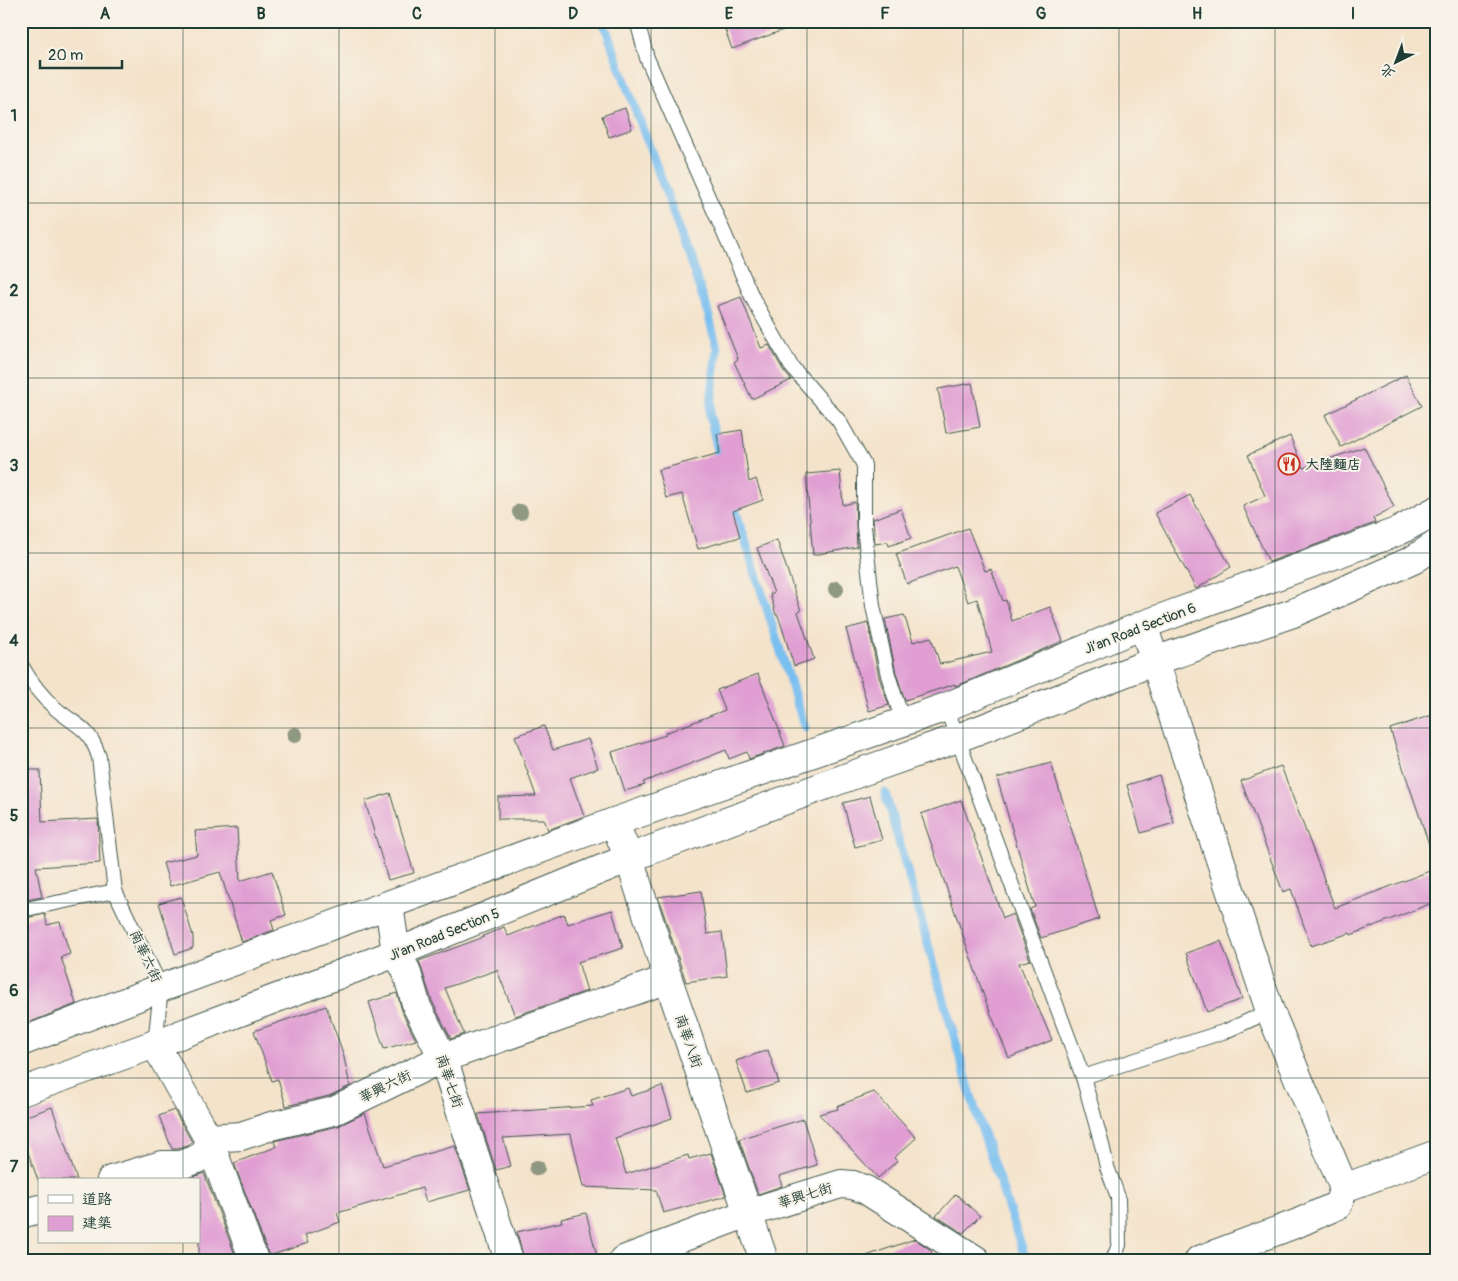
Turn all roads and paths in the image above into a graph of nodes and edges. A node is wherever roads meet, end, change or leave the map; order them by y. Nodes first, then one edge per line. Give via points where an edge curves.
1 (637, 21) edge
2 (1437, 510) edge
3 (1437, 544) edge
4 (1144, 625) junction
5 (1155, 662) junction
6 (21, 665) edge
7 (946, 707) junction
8 (903, 722) junction
9 (958, 738) junction
10 (614, 822) junction
11 (629, 858) junction
12 (115, 890) junction
13 (389, 905) junction
14 (21, 910) edge
15 (396, 953) junction
16 (668, 979) junction
17 (161, 988) junction
18 (1270, 1011) junction
19 (21, 1042) edge
20 (155, 1044) junction
21 (443, 1058) junction
22 (1082, 1078) junction
23 (21, 1092) edge
24 (208, 1138) junction
25 (1437, 1154) edge
26 (118, 1178) edge
27 (1344, 1188) junction
28 (38, 1209) edge
29 (748, 1213) junction
30 (21, 1214) edge
31 (254, 1260) edge
32 (509, 1260) edge
33 (623, 1260) edge
34 (764, 1260) edge
35 (976, 1260) edge
36 (1113, 1260) edge
37 (1199, 1260) edge

1 - 8 lane via 646,58 753,298 791,366 839,421 864,465 864,527 873,606 888,675
2 - 4 main road, Ji’an Road Section 6 via 1399,531
3 - 5 main road via 1413,560 1293,613
4 - 5 main road
4 - 7 main road, Ji’an Road Section 6
5 - 9 main road
5 - 18 main road
6 - 12 lane, 南華六街 via 38,692 84,728 95,743
7 - 8 main road, Ji’an Road Section 6
7 - 9 lane
8 - 10 main road, Ji’an Road Section 6
9 - 11 main road, Ji’an Road Section 5
9 - 22 lane
10 - 11 main road, 南華八街
10 - 13 main road
11 - 15 main road, Ji’an Road Section 5
11 - 16 main road, 南華八街
12 - 14 lane
12 - 17 lane, 南華六街
13 - 15 main road, 南華七街
13 - 17 main road
15 - 20 main road, Ji’an Road Section 5
15 - 21 main road, 南華七街 via 406,970 417,1007
16 - 21 main road, 華興六街
16 - 29 main road, 南華八街
17 - 19 main road
17 - 20 lane, 南華六街
18 - 22 lane via 1226,1031
18 - 27 main road
20 - 23 main road, Ji’an Road Section 5
20 - 24 main road
21 - 24 main road, 華興六街 via 334,1111 241,1136
21 - 32 main road, 南華七街
22 - 36 lane via 1118,1197 1119,1246
24 - 26 main road via 208,1152 195,1160 180,1166 162,1165
24 - 31 main road
25 - 27 main road
27 - 37 main road via 1338,1206
28 - 30 main road
29 - 33 main road, 華興七街
29 - 34 main road, 南華八街
29 - 35 main road, 華興七街 via 840,1184 853,1185

